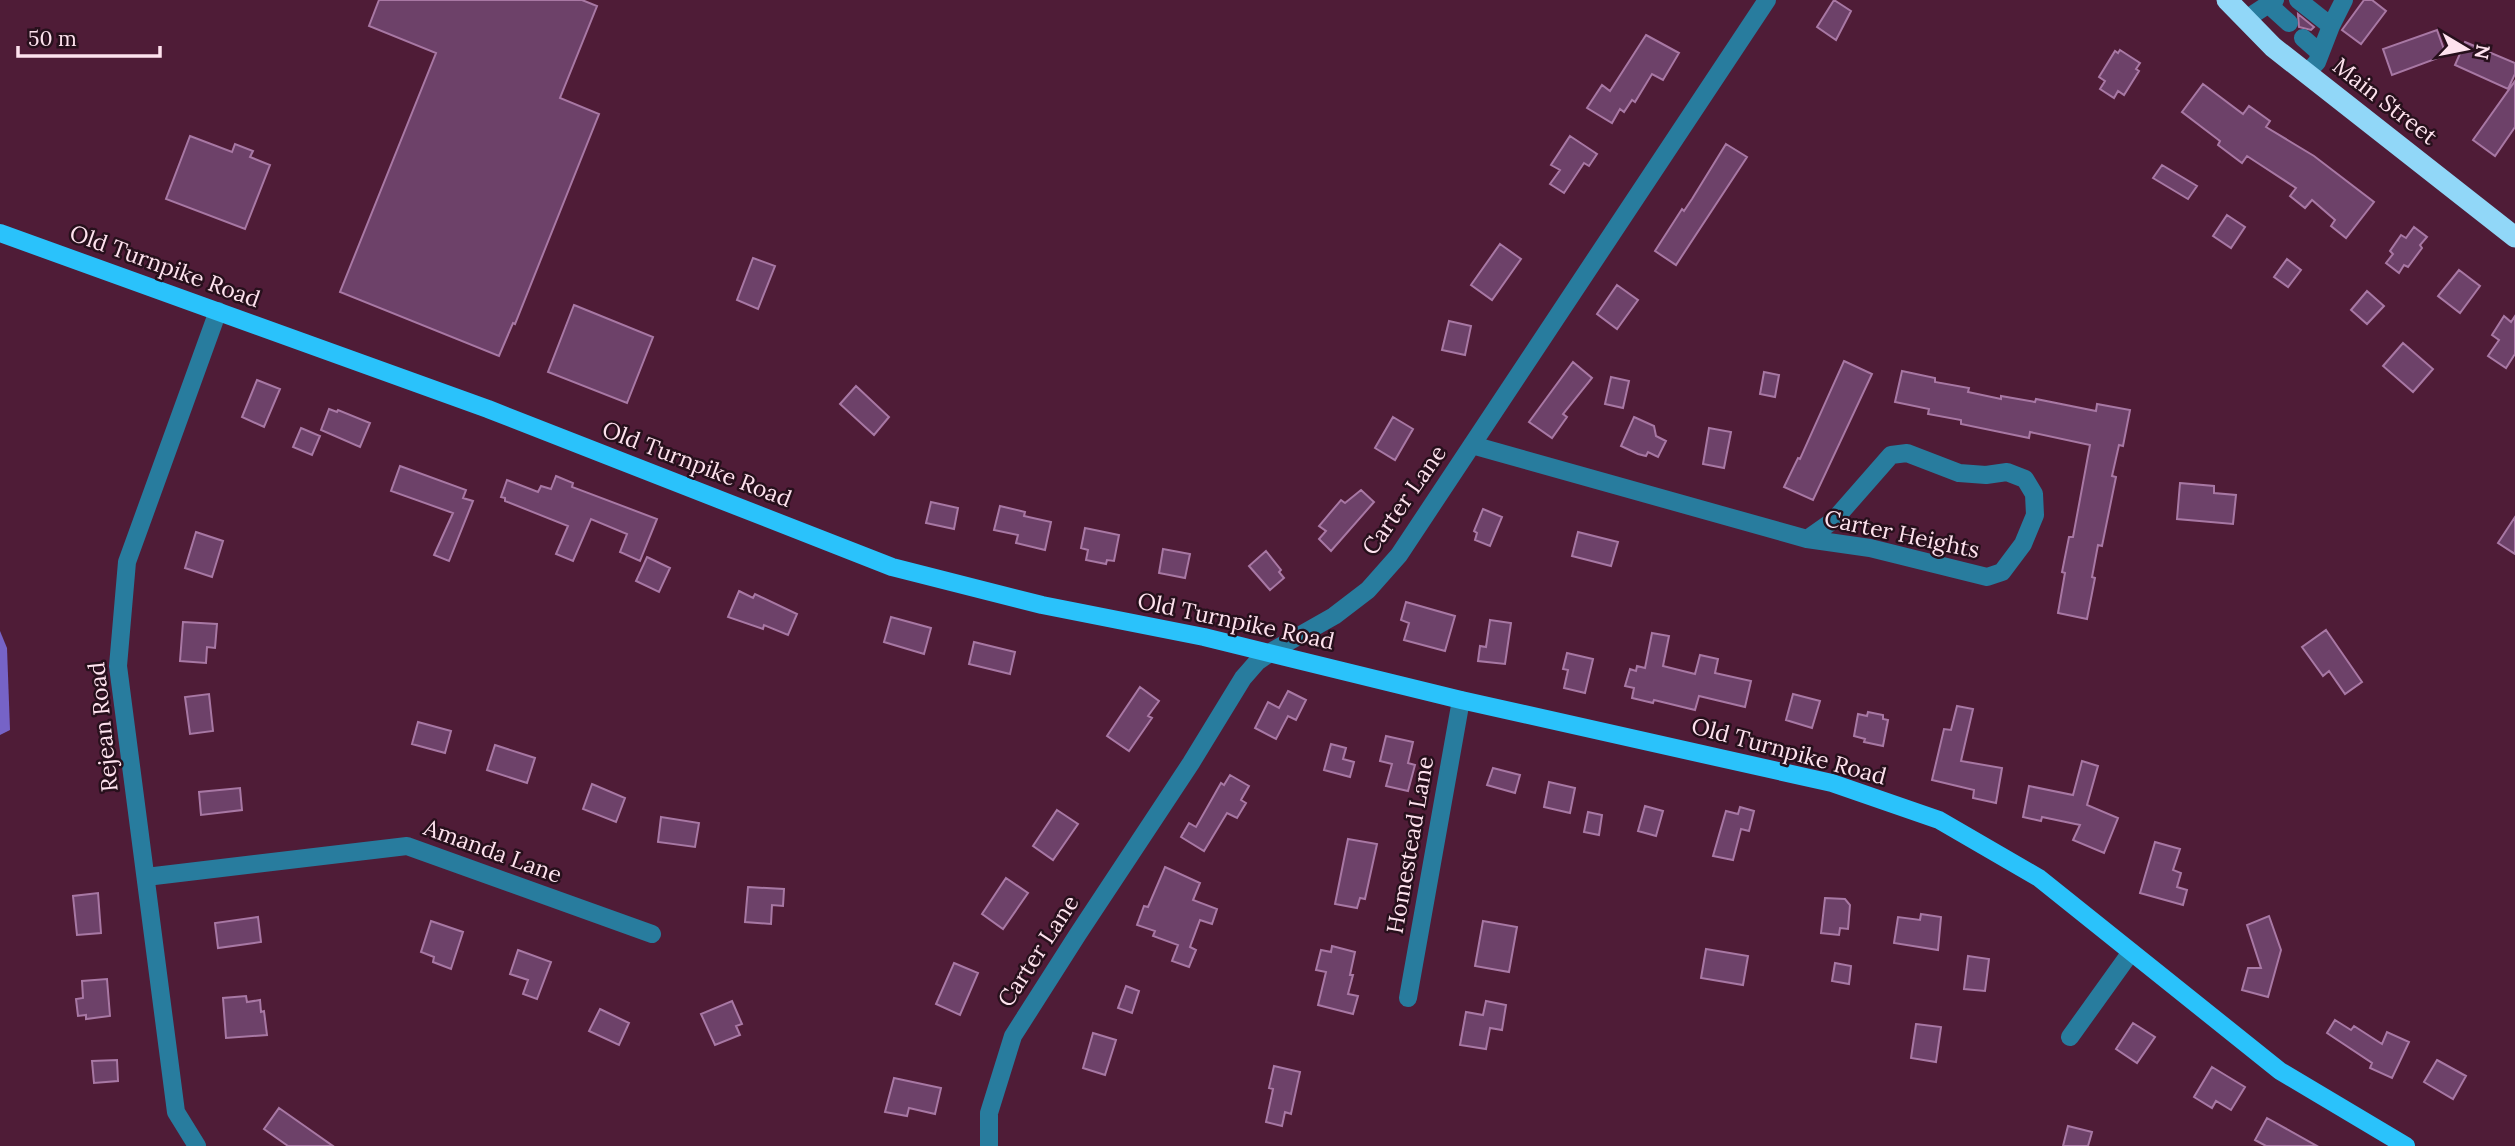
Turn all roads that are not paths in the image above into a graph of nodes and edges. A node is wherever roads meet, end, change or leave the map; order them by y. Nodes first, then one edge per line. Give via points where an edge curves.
1 (1767, 0) edge
2 (2227, 0) edge
3 (2298, 0) edge
4 (2344, 0) edge
5 (2272, 2) edge
6 (2246, 19) junction
7 (2289, 23) dead end
8 (2331, 26) junction
9 (2303, 38) dead end
10 (2320, 53) junction
11 (2306, 73) junction
12 (0, 233) edge
13 (2515, 237) edge
14 (218, 311) junction
15 (1472, 445) junction
16 (1807, 539) junction
17 (1270, 653) junction
18 (1461, 700) junction
19 (146, 877) junction
20 (652, 934) dead end
21 (2131, 952) junction
22 (1408, 998) dead end
23 (2070, 1037) dead end
24 (197, 1146) edge
25 (989, 1146) edge
26 (2406, 1146) edge

1 - 15 street, Carter Lane
2 - 6 highway, Main Street
3 - 8 street
4 - 8 street
5 - 6 street
5 - 7 street
6 - 11 highway, Main Street
8 - 10 street
9 - 10 street
10 - 11 street
11 - 13 highway, Main Street
12 - 14 main road, Old Turnpike Road
14 - 17 main road, Old Turnpike Road via 488,409 892,567 1042,605
14 - 19 street, Rejean Road via 127,562 118,666
15 - 16 street, Carter Heights
15 - 17 street, Carter Lane via 1399,555 1368,590
16 - 16 street, Carter Heights via 1870,548 1987,577 2002,572 2023,544 2035,515 2034,494 2025,480 2007,472 1959,473 1907,453 1891,455 1834,520
17 - 18 main road, Old Turnpike Road
17 - 25 street, Carter Lane via 1243,678 1013,1036 989,1113
18 - 21 main road, Old Turnpike Road via 1832,783 1939,820 2039,878
18 - 22 street, Homestead Lane
19 - 20 street, Amanda Lane via 407,846
19 - 24 street, Rejean Road via 176,1112
21 - 23 street
21 - 26 main road, Old Turnpike Road via 2280,1071

